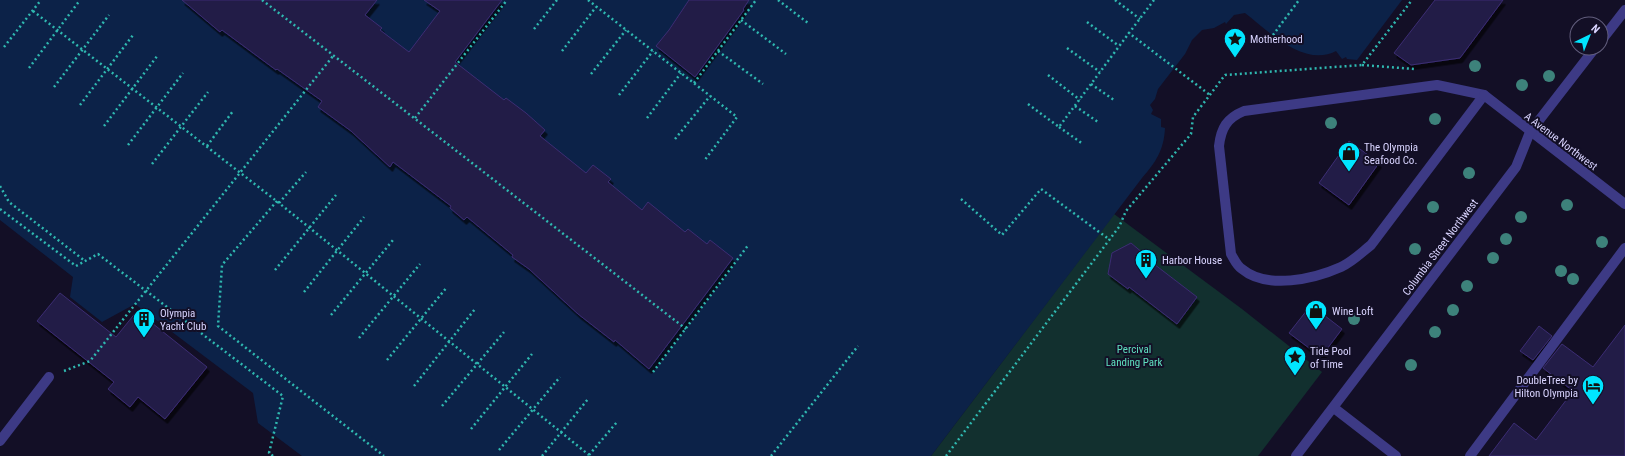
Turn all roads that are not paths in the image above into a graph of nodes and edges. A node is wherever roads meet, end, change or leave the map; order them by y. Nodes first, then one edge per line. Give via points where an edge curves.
1 (1625, 10) edge
2 (1609, 31) edge
3 (1590, 56) edge
4 (1484, 96) junction
5 (1530, 132) junction
6 (1625, 204) edge
7 (1625, 248) edge
8 (49, 377) road end
9 (1334, 408) junction
10 (0, 441) edge
11 (1296, 456) edge
12 (1396, 456) edge
13 (1470, 456) edge

1 - 2 street
3 - 5 street, Columbia Street Northwest
4 - 4 street via 1371,245 1357,257 1323,273 1281,281 1257,278 1241,269 1231,254 1219,146 1221,133 1234,115 1244,111 1437,85
4 - 5 street, A Avenue Northwest
5 - 6 street, A Avenue Northwest
5 - 9 street, Columbia Street Northwest via 1516,167
7 - 13 street
8 - 10 street
9 - 11 street, Columbia Street Northwest
9 - 12 street

